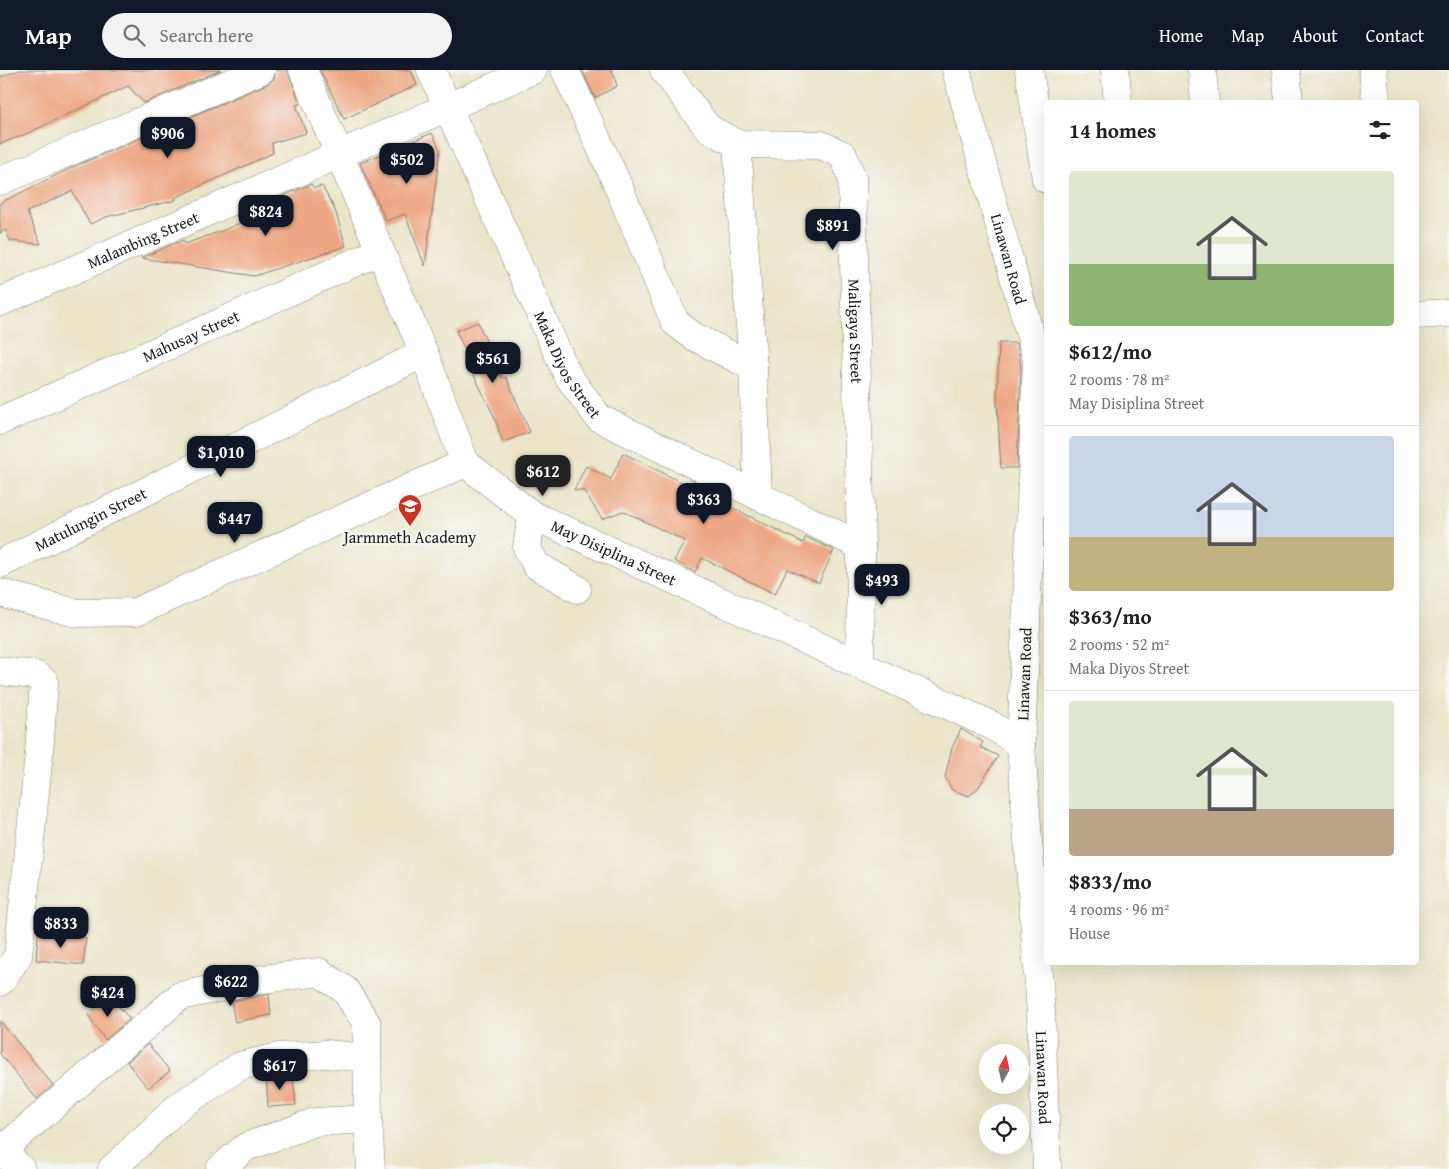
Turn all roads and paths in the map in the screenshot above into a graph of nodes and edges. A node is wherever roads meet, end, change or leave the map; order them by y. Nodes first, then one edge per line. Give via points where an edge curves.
1 (261, 70) edge
2 (303, 70) edge
3 (431, 70) edge
4 (533, 70) edge
5 (565, 70) edge
6 (664, 70) edge
7 (956, 70) edge
8 (1029, 70) edge
9 (1116, 70) edge
10 (1202, 70) edge
11 (1286, 70) edge
12 (1373, 70) edge
13 (1118, 100) edge
14 (1205, 100) edge
15 (1289, 100) edge
16 (1376, 100) edge
17 (448, 107) junction
18 (737, 144) junction
19 (340, 154) junction
20 (1044, 166) edge
21 (0, 180) edge
22 (380, 251) junction
23 (0, 302) edge
24 (1449, 313) edge
25 (1419, 315) edge
26 (424, 353) junction
27 (1042, 358) edge
28 (753, 367) junction
29 (0, 422) edge
30 (465, 463) junction
31 (758, 496) junction
32 (532, 515) junction
33 (861, 546) junction
34 (0, 564) edge
35 (577, 589) dead end
36 (0, 593) edge
37 (860, 665) junction
38 (0, 671) edge
39 (1021, 745) junction
40 (0, 982) edge
41 (367, 1058) junction
42 (368, 1119) junction
43 (8, 1156) edge
44 (112, 1169) edge
45 (220, 1169) edge
46 (371, 1169) edge
47 (1047, 1169) edge

1 - 21 street
2 - 19 street
3 - 17 street, Maka Diyos Street
4 - 17 street, Malambing Street
5 - 28 street via 675,322 693,336
6 - 18 street, Maligaya Street via 708,128
7 - 27 street, Linawan Road
8 - 20 street
9 - 13 street
10 - 14 street
11 - 15 street
12 - 16 street
17 - 19 street, Malambing Street
17 - 31 street, Maka Diyos Street via 568,376 599,418
18 - 28 street
18 - 33 street, Maligaya Street via 821,146 843,155 852,178
19 - 22 street
19 - 23 street, Malambing Street
22 - 26 street
22 - 29 street, Mahusay Street
24 - 25 street
26 - 30 street
26 - 34 street, Matulungin Street
27 - 39 street, Linawan Road
28 - 31 street
30 - 32 street, May Disiplina Street
30 - 36 street via 136,612 76,613
31 - 33 street, Maka Diyos Street
32 - 35 street via 527,548 536,565
32 - 37 street, May Disiplina Street
33 - 37 street, Maligaya Street
37 - 39 street, May Disiplina Street via 991,725
38 - 40 street via 35,675 44,681 18,956
39 - 47 street, Linawan Road via 1041,1013
41 - 42 street
41 - 43 street via 367,1024 345,990 319,972 256,980 180,996
41 - 44 street via 326,1054 279,1057 240,1066 178,1107
42 - 45 street via 315,1122 246,1147
42 - 46 street

